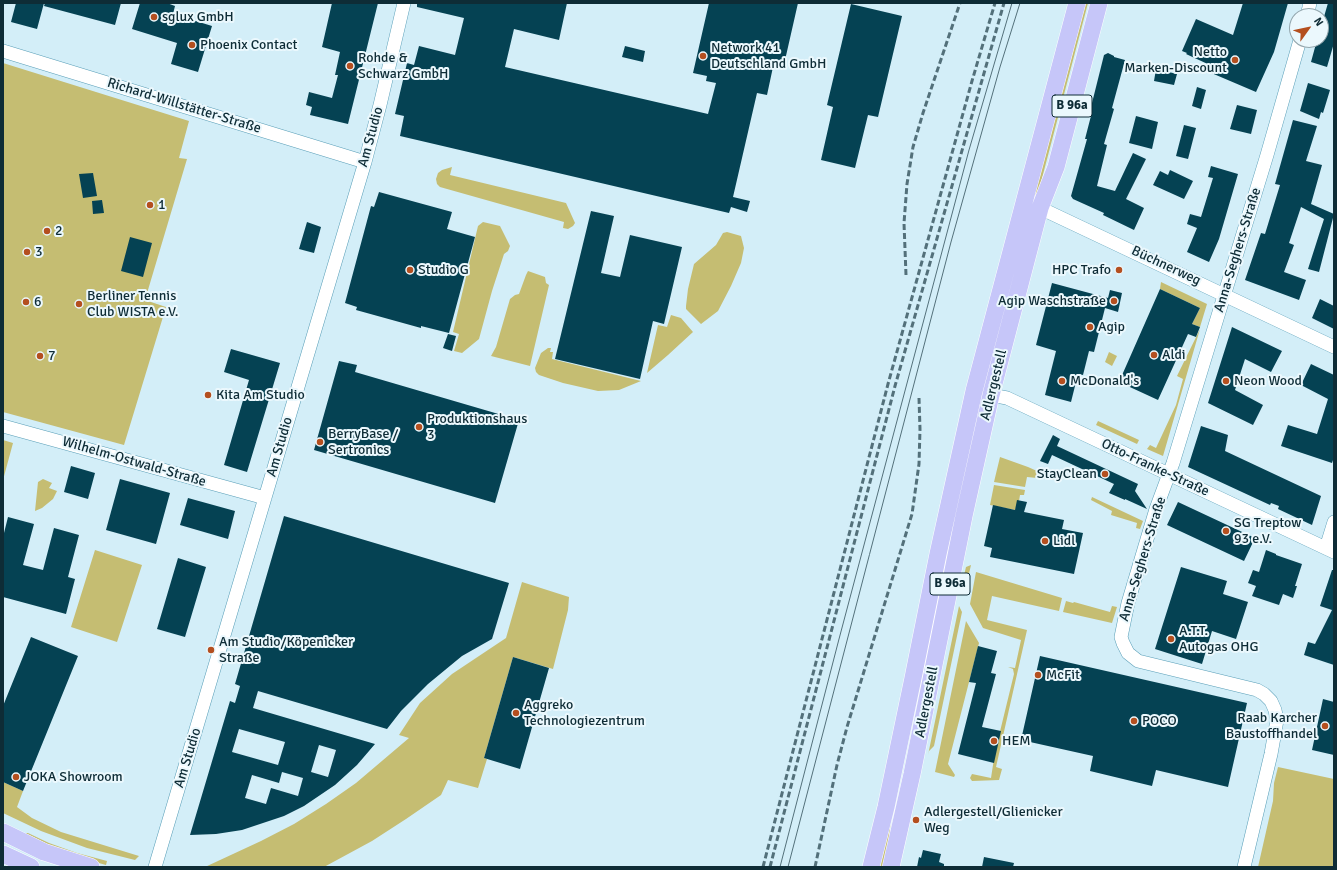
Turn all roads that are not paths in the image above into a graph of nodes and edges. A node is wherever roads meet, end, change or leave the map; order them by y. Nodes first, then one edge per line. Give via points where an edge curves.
1 (404, 3) edge
2 (1077, 3) edge
3 (1099, 3) edge
4 (1298, 48) edge
5 (3, 51) edge
6 (364, 162) junction
7 (1040, 208) junction
8 (1224, 294) junction
9 (1334, 347) edge
10 (974, 392) junction
11 (991, 395) junction
12 (3, 426) edge
13 (1170, 474) junction
14 (265, 498) junction
15 (1334, 522) edge
16 (1330, 550) edge
17 (899, 745) junction
18 (912, 774) junction
19 (886, 807) junction
20 (904, 811) junction
21 (3, 832) edge
22 (3, 854) edge
23 (30, 867) edge
24 (91, 867) edge
25 (155, 867) edge
26 (871, 867) edge
27 (891, 867) edge
28 (1244, 867) edge

1 - 6 street, Am Studio
2 - 10 main road, Adlergestell / B 96a
3 - 7 main road, Adlergestell / B 96a via 1056,167
4 - 8 street, Anna-Seghers-Straße
5 - 6 street, Richard-Willstätter-Straße
6 - 14 street, Am Studio
7 - 8 street, Büchnerweg
7 - 11 main road, Adlergestell / B 96a
8 - 9 street, Büchnerweg
8 - 13 street, Anna-Seghers-Straße
10 - 11 main road, Otto-Franke-Straße
10 - 17 main road, Adlergestell / B 96a
11 - 13 street, Otto-Franke-Straße via 1007,398
11 - 18 main road, Adlergestell / B 96a
12 - 14 street, Wilhelm-Ostwald-Straße
13 - 16 street, Otto-Franke-Straße
13 - 28 street, Anna-Seghers-Straße via 1156,509 1128,603 1121,636 1128,654 1138,661 1257,690 1271,701 1277,720
14 - 25 street, Am Studio
15 - 16 street
17 - 18 main road, Adlergestell via 901,770
17 - 19 main road, Adlergestell / B 96a
18 - 20 main road, Adlergestell / B 96a
19 - 20 main road
19 - 26 main road, Adlergestell / B 96a
20 - 27 main road, Adlergestell / B 96a
21 - 24 main road via 44,852
22 - 23 main road

